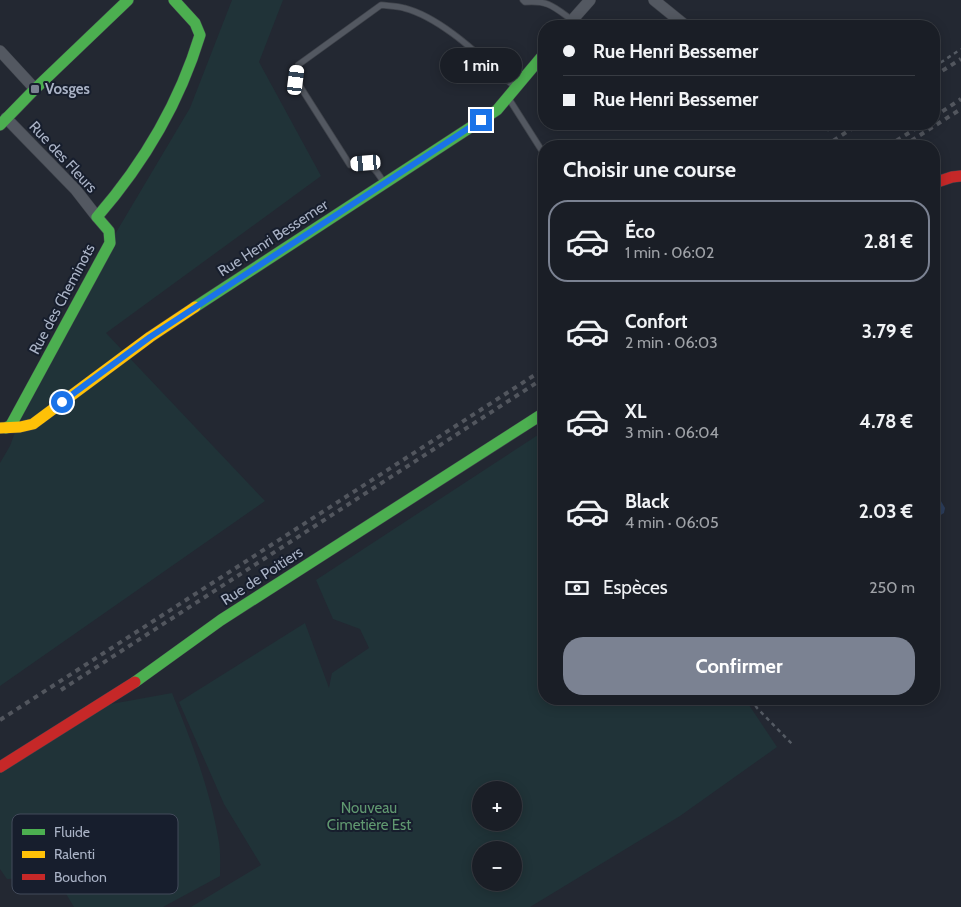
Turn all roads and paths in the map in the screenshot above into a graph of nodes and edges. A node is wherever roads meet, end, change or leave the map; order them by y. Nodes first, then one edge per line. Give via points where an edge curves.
1 (128, 0) edge
2 (174, 0) edge
3 (523, 0) edge
4 (590, 0) edge
5 (654, 0) edge
6 (567, 20) edge
7 (573, 20) edge
8 (679, 20) edge
9 (961, 49) edge
10 (0, 52) edge
11 (538, 61) edge
12 (940, 62) edge
13 (516, 87) junction
14 (35, 88) junction
15 (508, 97) junction
16 (3, 122) edge
17 (538, 144) edge
18 (961, 176) edge
19 (940, 182) edge
20 (384, 183) junction
21 (97, 217) junction
22 (538, 417) edge
23 (3, 428) edge
24 (755, 705) edge
25 (793, 745) dead end
26 (0, 767) edge

1 - 14 street
2 - 21 street via 195,23 200,35 196,51 177,100 145,153
3 - 6 lane via 540,0 556,8
4 - 7 street
5 - 8 street
9 - 12 path
10 - 14 street
11 - 13 street, Rue Henri Bessemer
13 - 15 street, Rue Henri Bessemer
13 - 20 lane via 431,19 405,8 381,5 298,65 296,80 350,165 366,163 374,166
14 - 16 street
15 - 17 lane
15 - 20 street, Rue Henri Bessemer via 497,110
16 - 21 street, Rue des Fleurs via 76,190
18 - 19 street
20 - 23 street, Rue Henri Bessemer via 150,337 33,424 24,428
21 - 23 street, Rue des Cheminots via 109,231 110,243 11,425
22 - 26 street, Rue de Poitiers via 221,620 136,682
24 - 25 path

